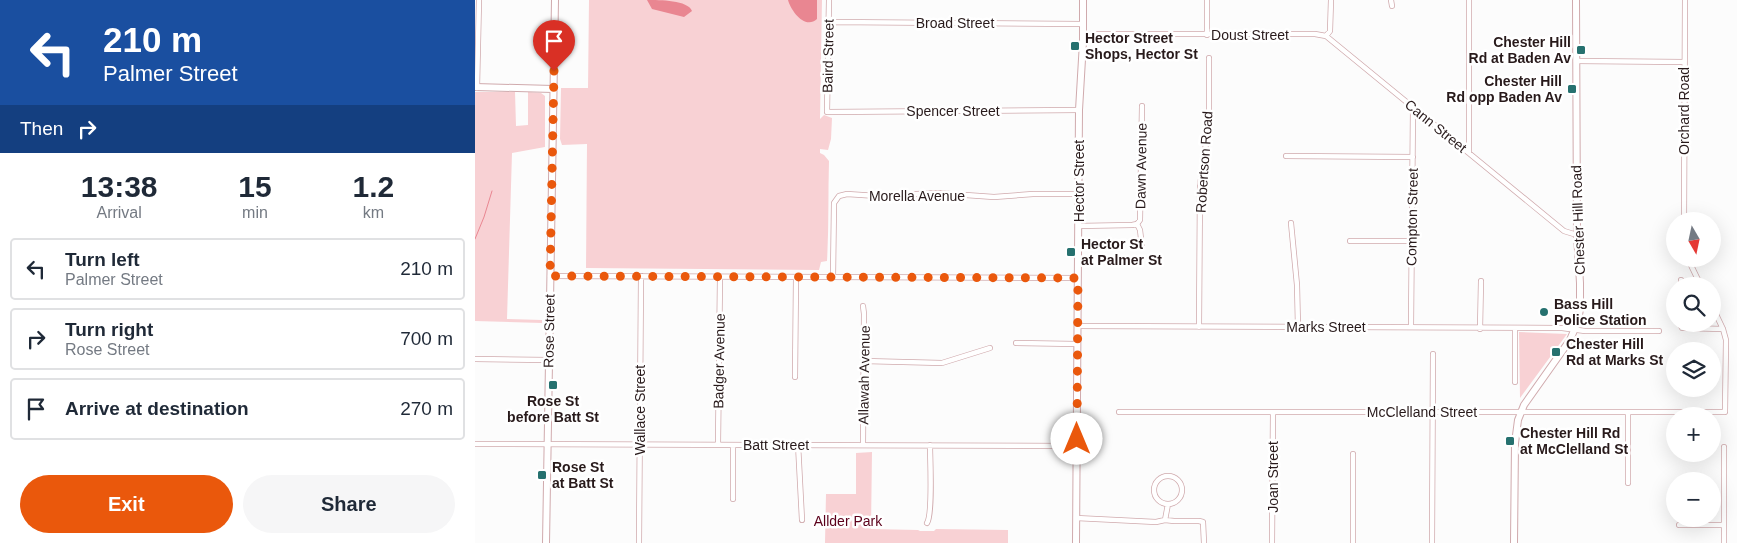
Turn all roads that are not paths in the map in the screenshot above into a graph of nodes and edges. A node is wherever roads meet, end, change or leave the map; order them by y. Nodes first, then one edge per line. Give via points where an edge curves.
1 (479, 0) edge
2 (555, 0) edge
3 (829, 0) edge
4 (1083, 0) edge
5 (1207, 0) edge
6 (1331, 0) edge
7 (1391, 0) edge
8 (1469, 0) edge
9 (1576, 0) edge
10 (1685, 0) edge
11 (1392, 6) dead end
12 (829, 22) junction
13 (1082, 24) junction
14 (1083, 34) junction
15 (1207, 35) junction
16 (1326, 36) junction
17 (1209, 58) dead end
18 (1576, 62) junction
19 (1684, 62) junction
20 (476, 88) edge
21 (553, 89) junction
22 (1141, 106) dead end
23 (1413, 107) junction
24 (1079, 110) junction
25 (827, 112) joint
26 (1469, 153) junction
27 (1286, 156) dead end
28 (1413, 157) junction
29 (1079, 194) junction
30 (1684, 212) edge
31 (1291, 223) dead end
32 (1137, 224) junction
33 (1078, 226) junction
34 (1577, 234) junction
35 (1350, 241) dead end
36 (1412, 241) junction
37 (1142, 247) dead end
38 (550, 276) junction
39 (641, 276) junction
40 (720, 277) junction
41 (833, 277) junction
42 (796, 278) junction
43 (1078, 278) junction
44 (1481, 281) dead end
45 (863, 306) dead end
46 (1721, 325) edge
47 (1077, 326) junction
48 (1199, 327) junction
49 (1298, 327) junction
50 (1411, 327) junction
51 (1515, 328) junction
52 (1480, 329) junction
53 (1723, 329) joint
54 (1575, 330) junction
55 (1659, 331) dead end
56 (1016, 343) dead end
57 (1077, 344) junction
58 (989, 348) dead end
59 (1433, 354) dead end
60 (475, 359) edge
61 (549, 360) junction
62 (864, 361) junction
63 (795, 376) dead end
64 (1515, 382) dead end
65 (1119, 412) dead end
66 (1273, 412) junction
67 (1433, 412) junction
68 (1521, 412) junction
69 (1628, 412) junction
70 (475, 444) edge
71 (640, 444) junction
72 (718, 444) junction
73 (798, 444) junction
74 (863, 444) junction
75 (548, 445) junction
76 (733, 445) junction
77 (930, 445) junction
78 (1077, 446) junction
79 (1725, 447) dead end
80 (1353, 454) dead end
81 (1628, 484) dead end
82 (733, 499) dead end
83 (1167, 504) junction
84 (1076, 518) junction
85 (801, 520) dead end
86 (1165, 520) junction
87 (927, 523) dead end
88 (1724, 525) joint
89 (546, 543) edge
90 (639, 543) edge
91 (1076, 543) edge
92 (1204, 543) edge
93 (1272, 543) edge
94 (1353, 543) edge
95 (1432, 543) edge
96 (1514, 543) edge
97 (1724, 543) edge

1 - 20 street
2 - 21 street, Rose Street
3 - 12 street, Baird Street
4 - 13 street, Hector Street
5 - 15 street
6 - 16 street via 1330,31
7 - 11 street
8 - 26 street
9 - 18 street, Chester Hill Road
10 - 19 street, Orchard Road
12 - 13 street, Broad Street
12 - 25 street, Baird Street
13 - 14 street, Hector Street
14 - 15 street, Doust Street
14 - 24 street, Hector Street
15 - 16 street, Doust Street
16 - 23 street, Cann Street
17 - 48 street, Robertson Road via 1209,122 1200,186
18 - 19 street
18 - 34 street, Chester Hill Road
19 - 30 street, Orchard Road
20 - 21 street
21 - 38 street, Rose Street
22 - 32 street, Dawn Avenue via 1141,218
23 - 26 street, Cann Street
23 - 28 street, Compton Street
24 - 25 street, Spencer Street
24 - 29 street, Hector Street
26 - 34 street, Cann Street via 1565,231
27 - 28 street
28 - 36 street, Compton Street
29 - 33 street, Hector Street
29 - 41 street, Morella Avenue via 844,194 834,203
31 - 49 street
32 - 33 street, Dawn Avenue
32 - 37 street, Dawn Avenue
33 - 43 street, Hector Street
34 - 54 street, Chester Hill Road via 1581,298
35 - 36 street
36 - 50 street, Compton Street
38 - 39 street
38 - 61 street, Rose Street
39 - 40 street
39 - 71 street, Wallace Street
40 - 42 street
40 - 72 street, Badger Avenue
41 - 42 street
41 - 43 street
42 - 63 street
43 - 47 street, Hector Street
44 - 52 street
45 - 62 street, Allawah Avenue
46 - 53 street
47 - 48 street, Marks Street
47 - 57 street, Hector Street
48 - 49 street, Marks Street
49 - 50 street, Marks Street
50 - 52 street, Marks Street
51 - 52 street, Marks Street
51 - 54 street, Marks Street
51 - 64 street
53 - 69 street, McClelland Street via 1726,345 1725,412
54 - 55 street, Marks Street
54 - 68 street, Chester Hill Road
56 - 57 street
57 - 78 street, Hector Street
58 - 62 street via 942,363
59 - 67 street
60 - 61 street
61 - 75 street, Rose Street
62 - 74 street, Allawah Avenue
65 - 66 street, McClelland Street
66 - 67 street, McClelland Street
66 - 93 street, Joan Street
67 - 68 street, McClelland Street
67 - 95 street
68 - 69 street, McClelland Street
68 - 96 street, Chester Hill Road via 1515,444
69 - 81 street
70 - 75 street, Batt Street
71 - 72 street, Batt Street
71 - 75 street, Batt Street
71 - 90 street, Wallace Street
72 - 76 street, Batt Street
73 - 74 street, Batt Street
73 - 76 street, Batt Street
73 - 85 street
74 - 77 street, Batt Street
75 - 89 street, Rose Street
76 - 82 street
77 - 78 street, Batt Street
77 - 87 street
78 - 84 street, Hector Street
79 - 88 street
80 - 94 street
83 - 83 street via 1159,501 1154,490 1155,484 1168,476 1179,482 1182,490 1179,499
83 - 86 street
84 - 86 street
84 - 91 street, Hector Street
86 - 92 street via 1201,521
88 - 97 street

